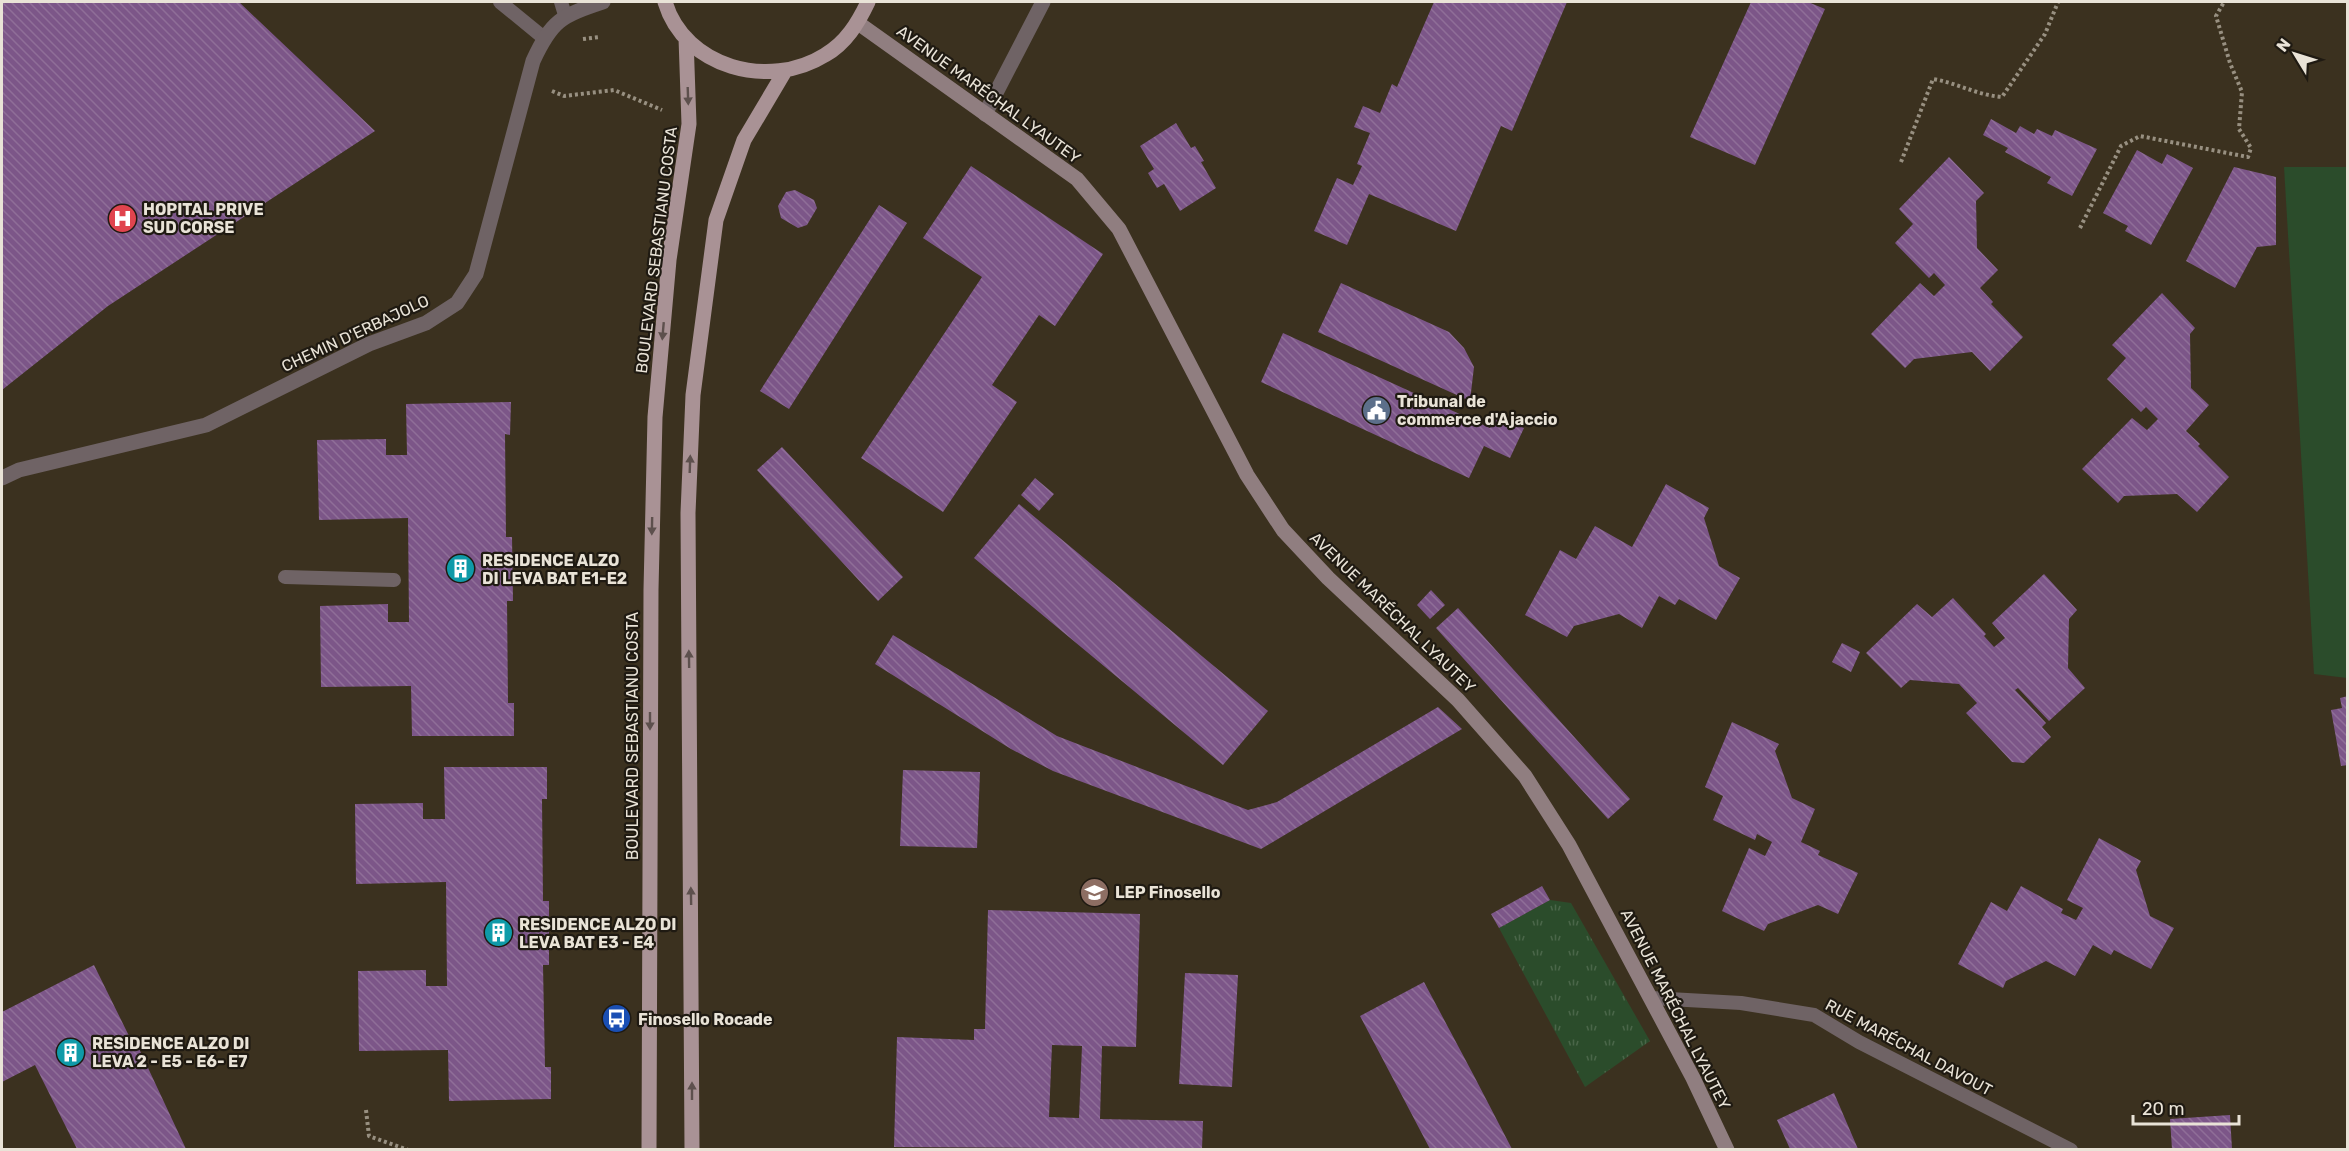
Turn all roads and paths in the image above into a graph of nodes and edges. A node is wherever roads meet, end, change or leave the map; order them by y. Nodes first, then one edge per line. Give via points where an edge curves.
1 (500, 2) edge
2 (603, 2) edge
3 (665, 2) edge
4 (868, 2) edge
5 (1043, 2) edge
6 (2058, 2) edge
7 (2224, 2) edge
8 (563, 8) edge
9 (858, 22) junction
10 (600, 37) dead end
11 (544, 38) junction
12 (686, 38) junction
13 (580, 39) dead end
14 (785, 71) junction
15 (548, 90) dead end
16 (665, 111) dead end
17 (985, 114) junction
18 (1901, 162) dead end
19 (2080, 228) dead end
20 (2, 478) edge
21 (285, 577) dead end
22 (394, 580) dead end
23 (1651, 998) junction
24 (366, 1110) dead end
25 (408, 1149) edge
26 (648, 1149) edge
27 (692, 1149) edge
28 (1727, 1149) edge
29 (2071, 1149) edge

1 - 11 lane
2 - 8 street, CHEMIN D'ERBAJOLO
3 - 12 main road
4 - 9 main road
5 - 17 street
6 - 18 path via 2045,34 2002,97 1980,95 1954,82 1933,79
7 - 19 path via 2216,16 2242,92 2239,129 2251,148 2248,157 2140,136 2121,146
8 - 11 street, CHEMIN D'ERBAJOLO
9 - 14 main road via 826,55
9 - 17 street, AVENUE MARÉCHAL LYAUTEY
10 - 13 path
11 - 20 street, CHEMIN D'ERBAJOLO via 533,61 476,274 457,303 426,322 369,344 206,425 19,470
12 - 14 main road via 706,55 731,67 758,73
12 -> 26 main road, BOULEVARD SEBASTIANU COSTA via 689,124 669,260 655,417
27 -> 14 main road via 688,513 693,395 716,220 744,140
15 - 16 path via 564,96 614,90
17 - 23 street, AVENUE MARÉCHAL LYAUTEY via 1077,179 1119,229 1247,475 1283,530 1328,578 1458,700 1525,776 1569,845
21 - 22 lane
23 - 28 street, AVENUE MARÉCHAL LYAUTEY
23 - 29 lane, RUE MARÉCHAL DAVOUT via 1741,1003 1814,1015 1859,1042
24 - 25 path via 369,1136

